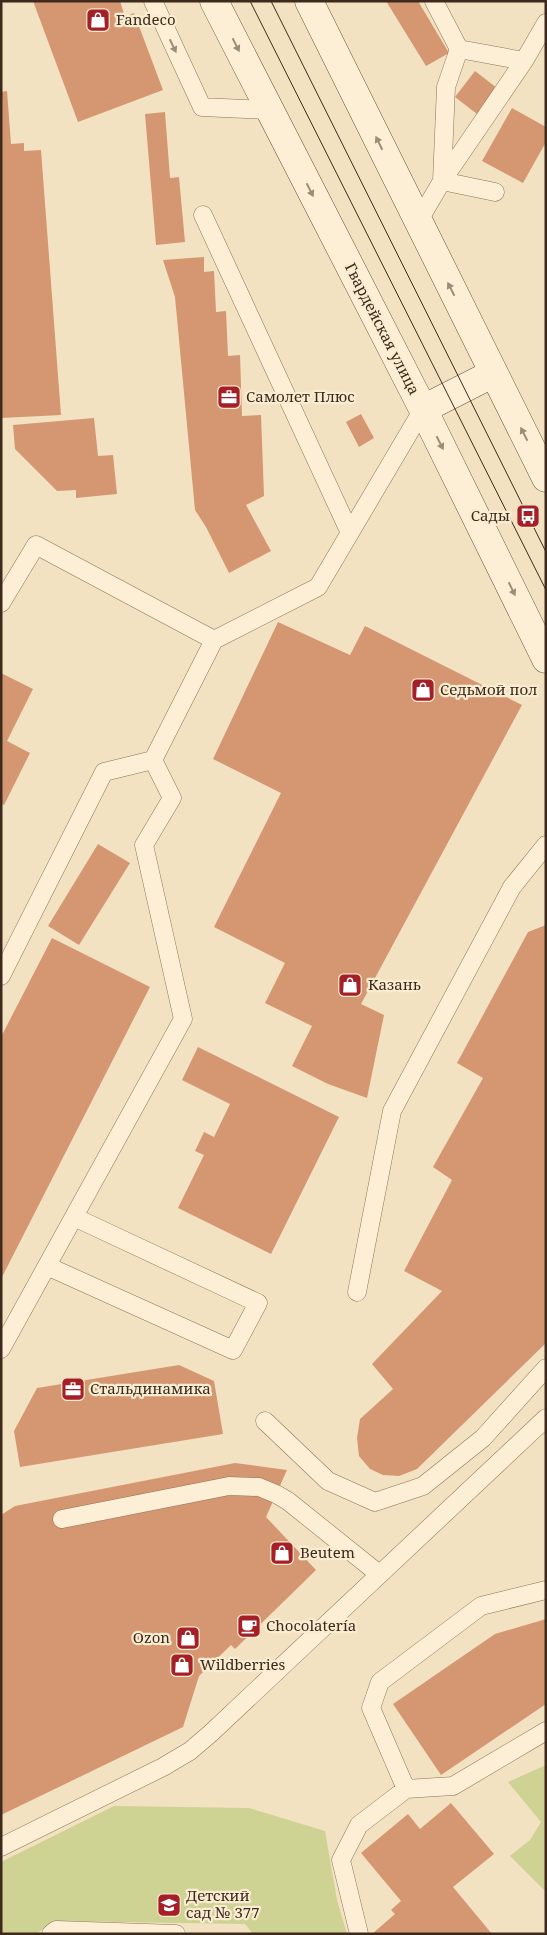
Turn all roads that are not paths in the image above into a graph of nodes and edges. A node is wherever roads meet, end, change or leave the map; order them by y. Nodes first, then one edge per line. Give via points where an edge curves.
1 (153, 1) edge
2 (214, 1) edge
3 (309, 1) edge
4 (434, 1) edge
5 (546, 22) edge
6 (459, 49) junction
7 (524, 61) junction
8 (268, 110) junction
9 (442, 181) junction
10 (495, 192) dead end
11 (203, 215) dead end
12 (418, 222) junction
13 (494, 373) junction
14 (423, 410) junction
15 (546, 478) edge
16 (350, 533) junction
17 (1, 603) edge
18 (214, 640) junction
19 (546, 659) edge
20 (153, 760) junction
21 (546, 845) edge
22 (1, 976) edge
23 (74, 1216) junction
24 (47, 1266) junction
25 (356, 1292) dead end
26 (1, 1349) edge
27 (546, 1368) edge
28 (546, 1418) edge
29 (264, 1421) dead end
30 (62, 1519) dead end
31 (380, 1574) junction
32 (546, 1590) edge
33 (546, 1731) edge
34 (406, 1789) junction
35 (1, 1847) edge
36 (51, 1934) edge
37 (176, 1934) edge
38 (359, 1934) edge

1 -> 8 lane via 202,107
2 -> 8 main road, Гвардейская улица
12 -> 3 main road
4 - 6 lane
5 - 7 lane
6 - 7 lane
6 - 9 lane via 446,87
7 - 9 lane
8 -> 14 main road, Гвардейская улица
9 - 10 lane
9 - 12 lane
11 - 16 lane
13 -> 12 main road
13 - 14 main road
15 -> 13 main road
14 - 16 lane
14 -> 19 main road, Гвардейская улица
16 - 18 lane via 318,587
17 - 18 lane via 36,546
18 - 20 lane
20 - 22 lane via 104,772
20 - 23 lane via 172,798 144,845 183,1019
21 - 25 lane via 512,887 392,1111
23 - 24 lane
23 - 24 lane via 258,1303 233,1350
24 - 26 lane
27 - 29 lane via 483,1438 423,1486 375,1502 328,1481
28 - 31 lane
30 - 31 lane via 229,1486 259,1487 288,1501
31 - 35 lane via 190,1751
32 - 34 lane via 481,1606 380,1682 371,1708
33 - 34 lane via 453,1786
34 - 38 lane via 359,1825 341,1860
36 - 37 lane via 56,1930

